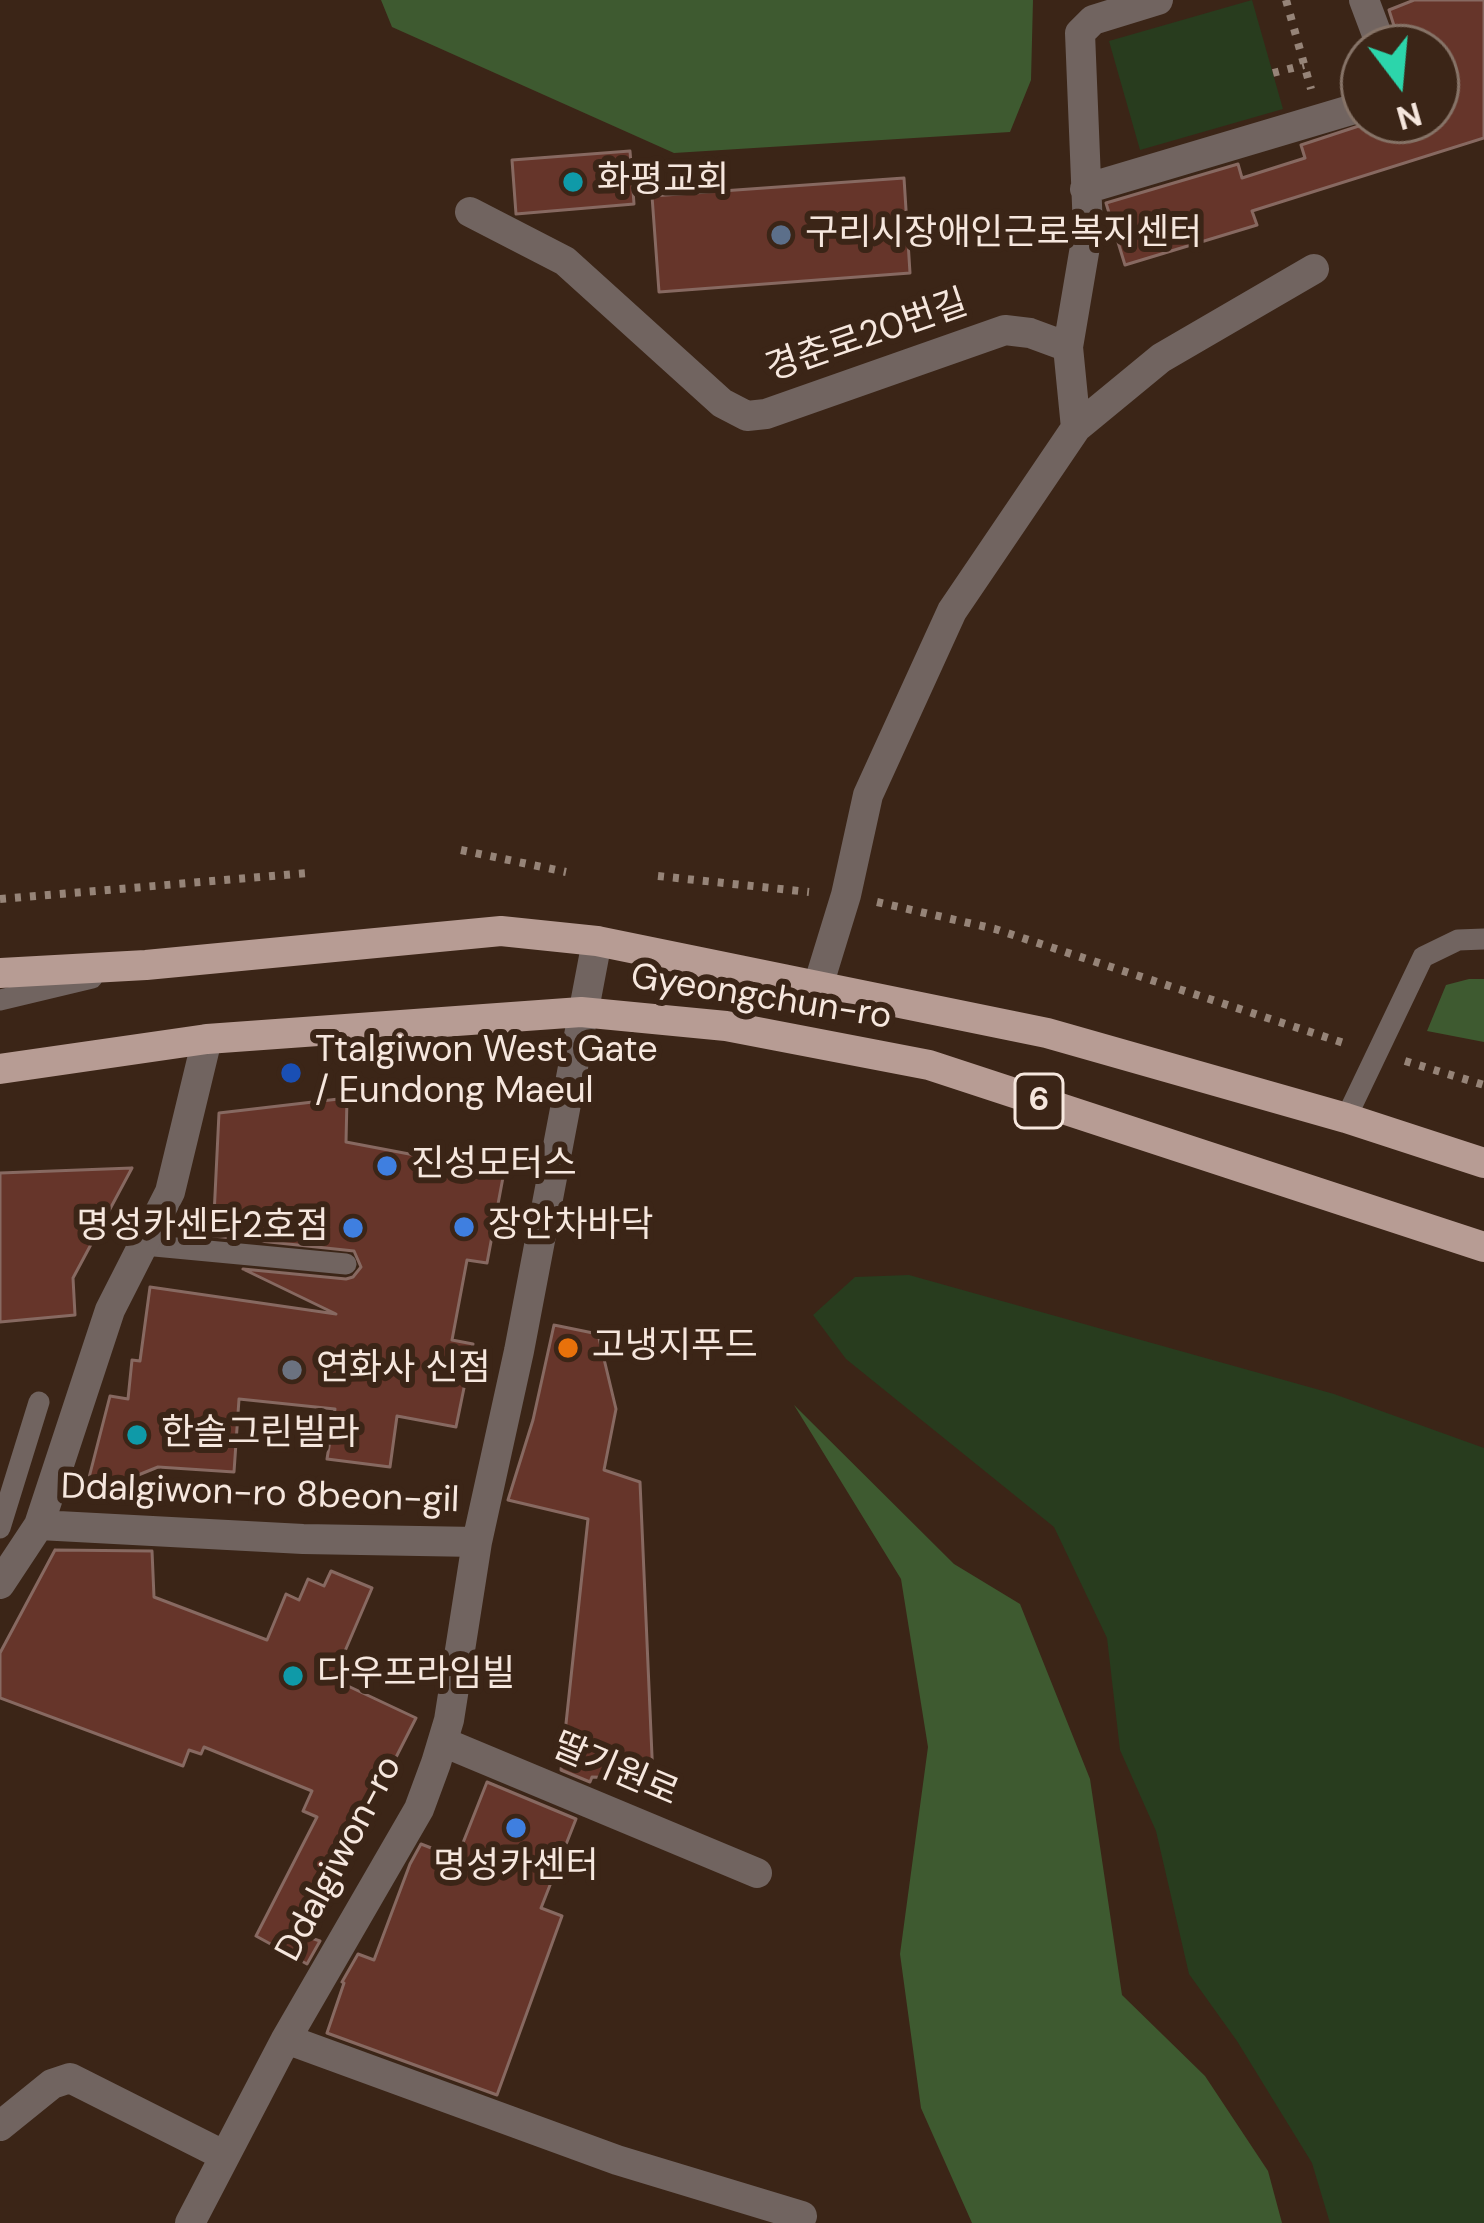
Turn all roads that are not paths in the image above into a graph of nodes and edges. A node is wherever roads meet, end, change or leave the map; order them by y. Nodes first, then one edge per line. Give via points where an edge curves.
1 (1158, 0) edge
2 (1340, 113) edge
3 (1085, 188) junction
4 (470, 212) dead end
5 (1314, 269) dead end
6 (1068, 347) junction
7 (1076, 428) junction
8 (1484, 939) edge
9 (597, 940) junction
10 (146, 965) junction
11 (0, 973) edge
12 (818, 986) junction
13 (0, 1000) edge
14 (580, 1012) junction
15 (207, 1039) junction
16 (0, 1069) edge
17 (1346, 1118) junction
18 (1484, 1163) edge
19 (144, 1245) junction
20 (1484, 1247) edge
21 (346, 1264) dead end
22 (39, 1402) dead end
23 (16, 1534) edge
24 (477, 1542) junction
25 (0, 1584) edge
26 (442, 1742) junction
27 (757, 1873) dead end
28 (286, 2038) junction
29 (0, 2126) edge
30 (225, 2156) junction
31 (802, 2216) dead end
32 (190, 2223) edge

1 - 3 street via 1093,20 1080,33
2 - 3 street
3 - 6 street via 1088,229
4 - 6 street, 경춘로20번길 via 565,261 722,403 747,416 1006,330
5 - 7 street via 1161,358
6 - 7 street
7 - 12 street via 952,611 868,795
8 - 17 lane via 1457,940 1423,957
9 - 10 main road, Gyeongchun-ro via 501,931
9 - 12 main road, Gyeongchun-ro
9 - 14 street, Ddalgiwon-ro
10 - 11 main road, Gyeongchun-ro
10 - 13 lane
12 - 17 main road, Gyeongchun-ro via 1047,1033
14 - 15 main road, Gyeongchun-ro / 6
14 - 20 main road, Gyeongchun-ro / 6 via 726,1026 929,1065
14 - 24 street, Ddalgiwon-ro
15 - 16 main road, Gyeongchun-ro / 6
15 - 19 street, Ddalgiwon-ro 8beon-gil via 170,1192
17 - 18 main road, Gyeongchun-ro
19 - 21 lane
19 - 23 street, Ddalgiwon-ro 8beon-gil
22 - 23 lane
23 - 24 street, Ddalgiwon-ro 8beon-gil
23 - 25 street, Ddalgiwon-ro 8beon-gil
24 - 26 street, Ddalgiwon-ro
26 - 27 street, 딸기원로
26 - 28 street, Ddalgiwon-ro via 419,1809
28 - 30 street, Ddalgiwon-ro
28 - 31 street via 617,2160
29 - 30 street via 70,2078
30 - 32 street, Ddalgiwon-ro

